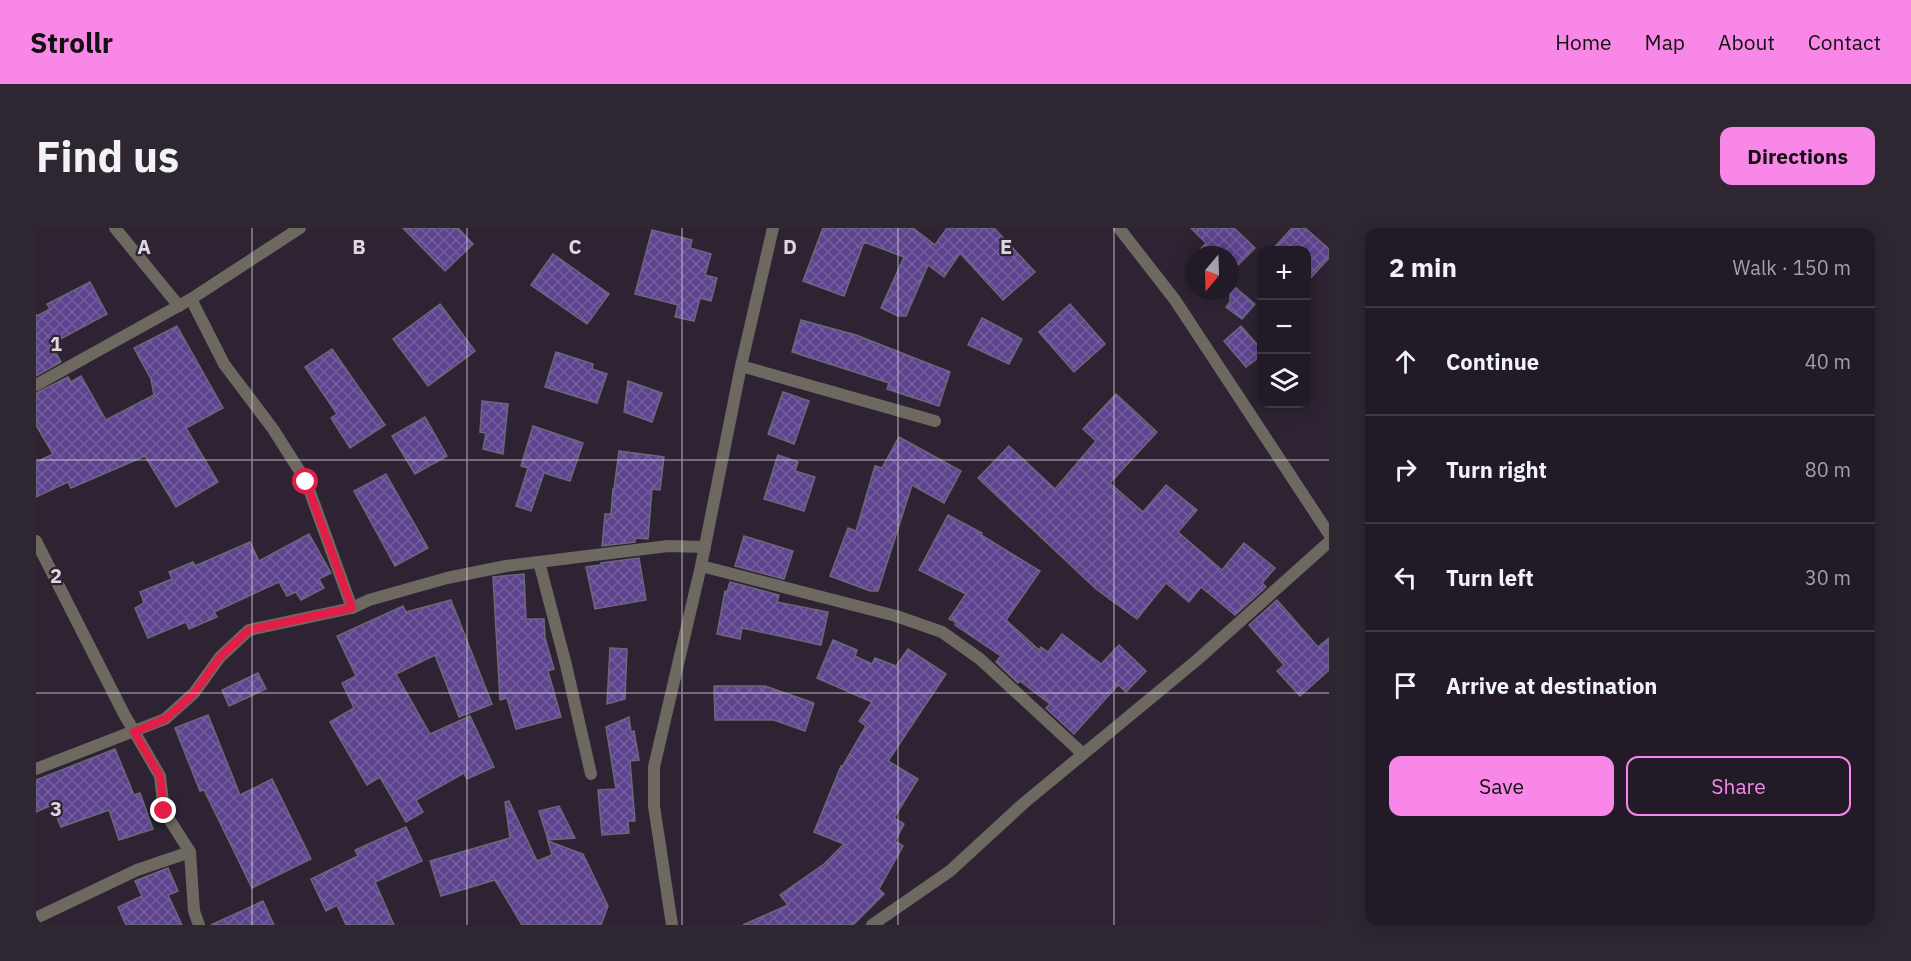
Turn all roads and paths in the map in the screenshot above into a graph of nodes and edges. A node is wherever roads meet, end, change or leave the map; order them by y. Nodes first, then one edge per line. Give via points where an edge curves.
1 (115, 228) edge
2 (300, 228) edge
3 (773, 228) edge
4 (1119, 228) edge
5 (191, 299) junction
6 (179, 306) junction
7 (741, 366) junction
8 (36, 385) edge
9 (934, 421) dead end
10 (1329, 534) edge
11 (36, 542) edge
12 (1329, 542) edge
13 (705, 547) junction
14 (539, 561) junction
15 (701, 566) junction
16 (352, 608) junction
17 (134, 732) junction
18 (1083, 754) junction
19 (36, 770) edge
20 (591, 774) dead end
21 (190, 852) junction
22 (36, 918) edge
23 (199, 925) edge
24 (672, 925) edge
25 (872, 925) edge

1 - 6 street
2 - 5 street
3 - 7 street
4 - 10 street via 1175,300
5 - 6 street
5 - 16 street via 224,364 273,429 306,482
6 - 8 street
7 - 9 street
7 - 13 street
11 - 17 street
12 - 18 street
13 - 14 street via 668,546
13 - 15 street
14 - 16 street via 447,578
14 - 20 street
15 - 18 street via 897,616 942,632 980,659
15 - 24 street via 654,767 654,806
16 - 17 street via 249,630 220,657 180,706 165,719
17 - 19 street
17 - 21 street via 160,776 164,811
18 - 25 street via 950,871
21 - 22 street via 137,870
21 - 23 street via 194,911

